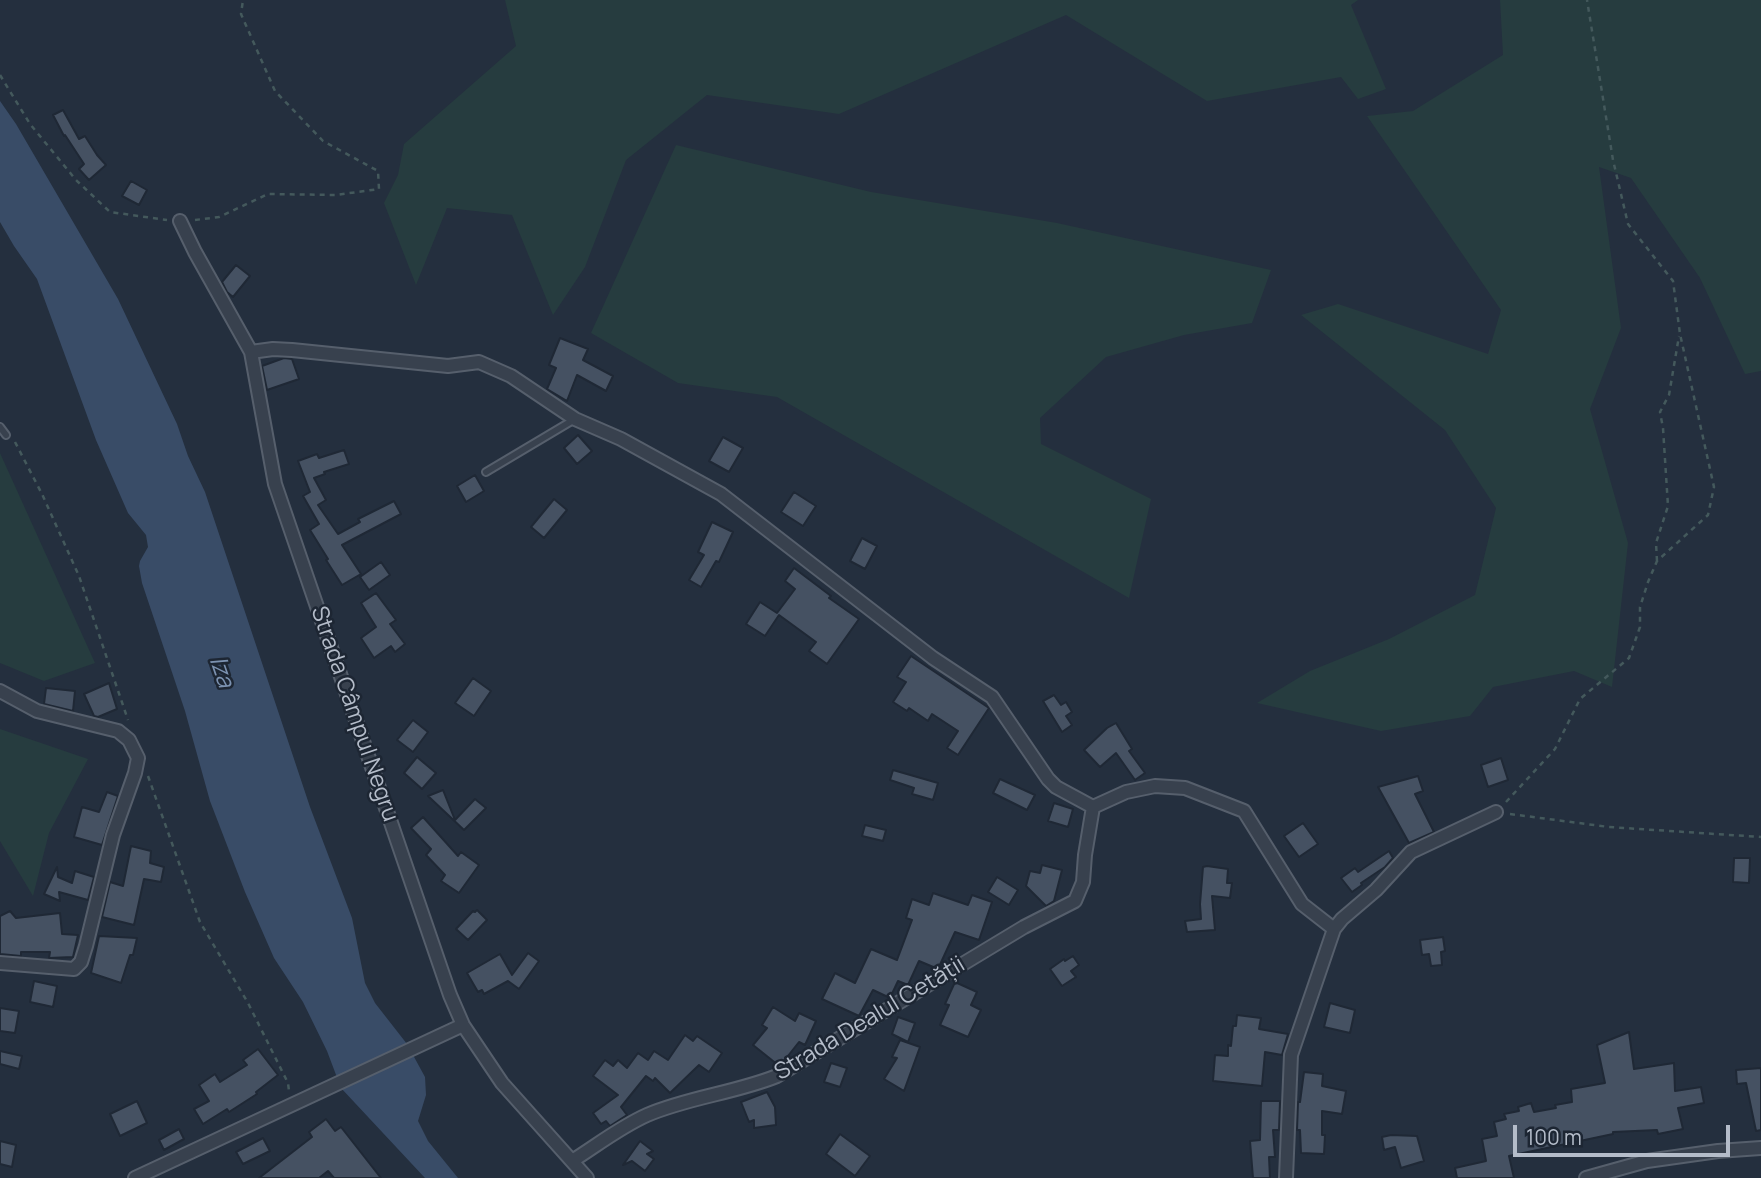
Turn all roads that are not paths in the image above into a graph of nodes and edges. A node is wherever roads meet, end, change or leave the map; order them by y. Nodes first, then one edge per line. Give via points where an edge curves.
1 (180, 221) road end
2 (251, 352) junction
3 (575, 419) junction
4 (0, 427) edge
5 (6, 435) dead end
6 (486, 472) dead end
7 (0, 691) edge
8 (1093, 807) junction
9 (1496, 812) road end
10 (1334, 929) junction
11 (0, 962) edge
12 (463, 1025) junction
13 (1761, 1148) edge
14 (572, 1161) junction
15 (135, 1178) edge
16 (587, 1178) edge
17 (1286, 1178) edge
18 (1586, 1178) edge

1 - 2 street, Strada Câmpul Negru
2 - 3 street via 273,349 448,366 479,362 511,376
2 - 12 street, Strada Câmpul Negru via 275,484
3 - 6 lane
3 - 8 street via 721,494 933,658 992,697 1048,779
4 - 5 lane
7 - 11 street via 37,711 118,731 130,740 138,758 81,962 74,969
8 - 10 street via 1126,792 1155,786 1185,788 1244,811 1302,904
8 - 14 street, Strada Dealul Cetății via 1083,882 1074,901 777,1076 648,1115
9 - 10 street via 1411,852
10 - 17 street via 1291,1055
12 - 14 street, Strada Câmpul Negru via 502,1083
12 - 15 street
13 - 18 street via 1647,1161
14 - 16 street, Strada Câmpul Negru

